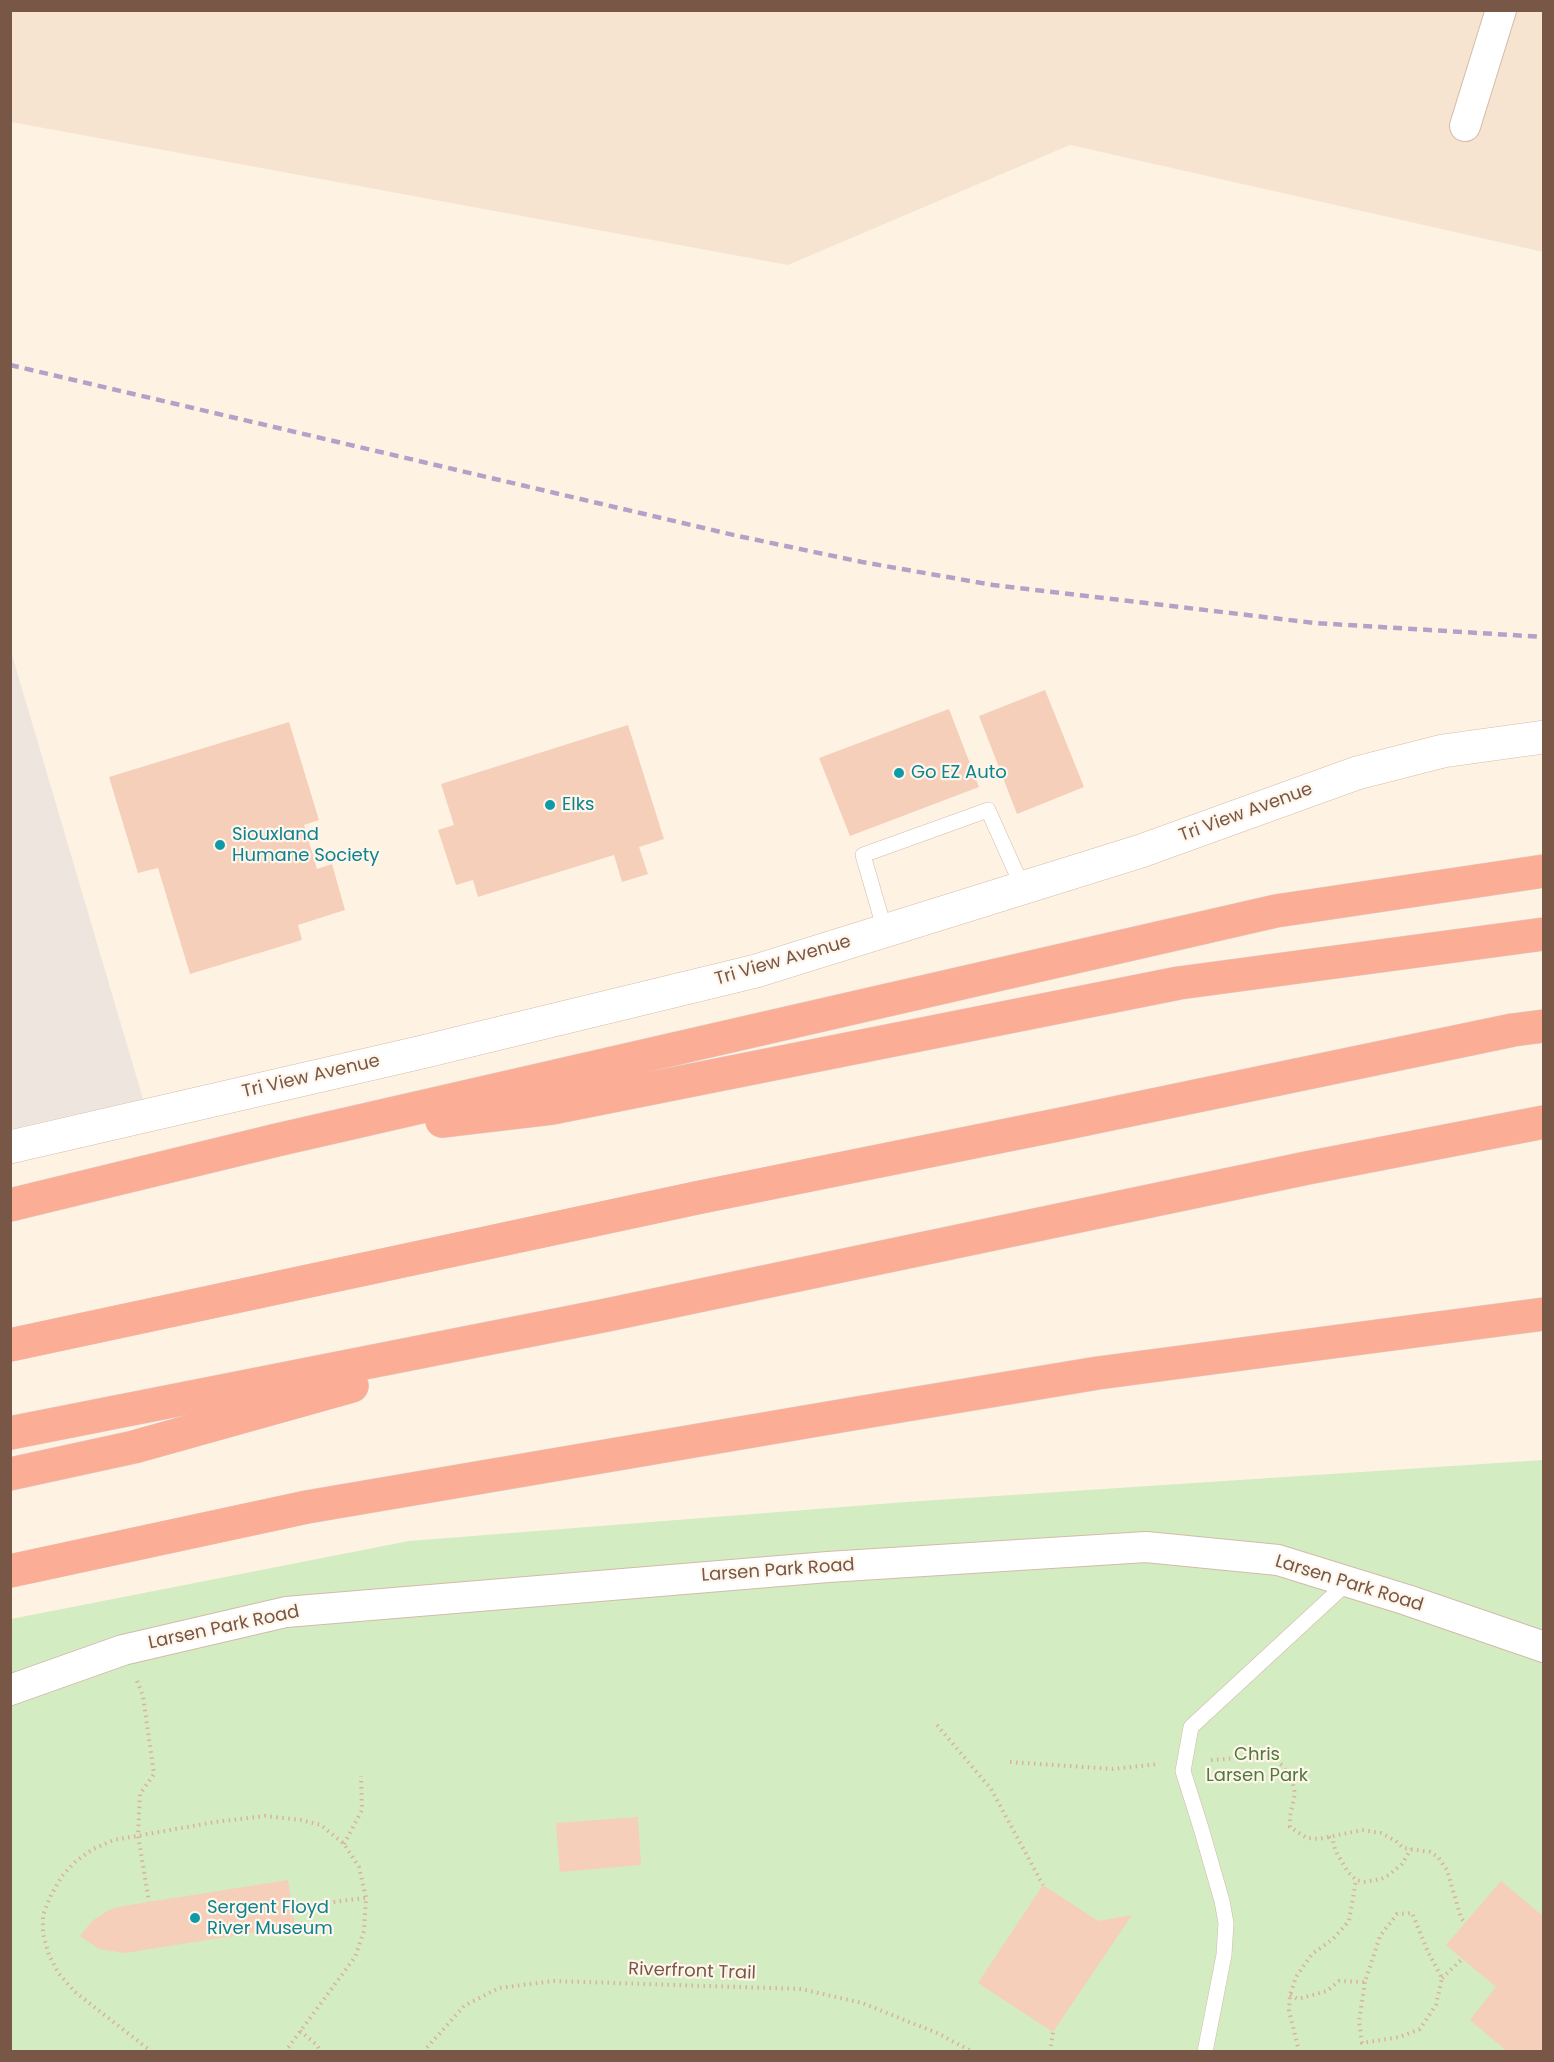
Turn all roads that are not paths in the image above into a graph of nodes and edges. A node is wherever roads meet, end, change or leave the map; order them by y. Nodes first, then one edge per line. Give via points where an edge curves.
1 (1501, 10) edge
2 (1465, 126) dead end
3 (1544, 737) edge
4 (1544, 872) edge
5 (1023, 888) junction
6 (885, 931) junction
7 (1544, 934) edge
8 (1544, 1026) edge
9 (1544, 1122) edge
10 (277, 1140) junction
11 (10, 1148) edge
12 (10, 1205) edge
13 (1544, 1314) edge
14 (607, 1315) junction
15 (10, 1345) edge
16 (10, 1433) edge
17 (10, 1474) edge
18 (10, 1571) edge
19 (1348, 1582) junction
20 (1544, 1647) edge
21 (10, 1690) edge
22 (1205, 2052) edge

1 - 2 street
3 - 5 street, Tri View Avenue via 1443,751 1357,773 1141,851
4 - 10 highway via 1276,911
5 - 6 street, Tri View Avenue
5 - 6 lane via 987,810 864,855
6 - 11 street, Tri View Avenue via 756,971
7 - 10 highway via 1179,983 552,1108
8 - 15 highway via 701,1197
9 - 14 highway
10 - 12 highway
13 - 18 highway via 1098,1373 841,1416 307,1507
14 - 16 highway
14 - 17 highway via 134,1447
19 - 20 street, Larsen Park Road
19 - 21 street, Larsen Park Road via 1278,1560 1146,1547 816,1568 286,1612 123,1650
19 - 22 lane via 1191,1727 1183,1771 1226,1923 1224,1955

